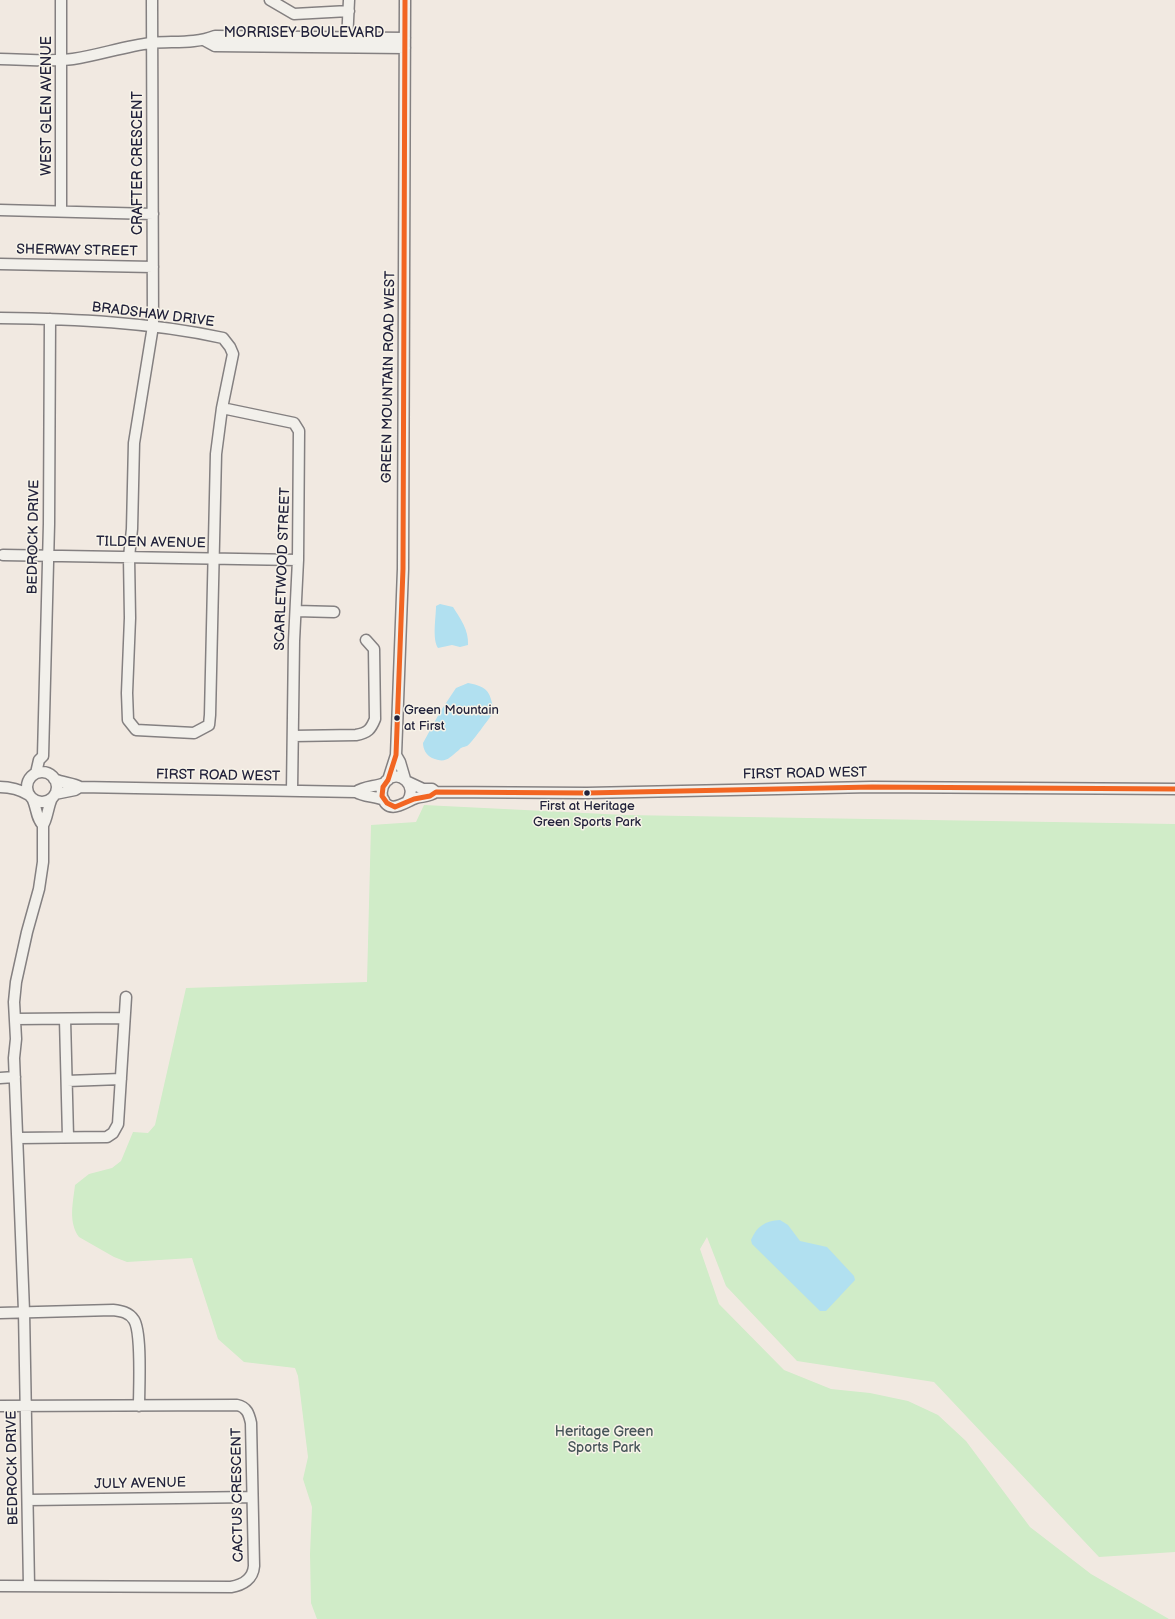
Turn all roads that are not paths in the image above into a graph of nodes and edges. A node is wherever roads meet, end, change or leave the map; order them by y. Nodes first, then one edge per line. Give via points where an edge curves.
1 (61, 0) edge
2 (152, 0) edge
3 (270, 0) edge
4 (348, 0) edge
5 (405, 0) edge
6 (349, 11) junction
7 (347, 42) junction
8 (152, 43) junction
9 (405, 43) junction
10 (0, 59) edge
11 (61, 59) junction
12 (0, 210) edge
13 (61, 211) junction
14 (153, 214) junction
15 (0, 264) edge
16 (153, 266) junction
17 (0, 318) edge
18 (50, 319) junction
19 (153, 326) junction
20 (222, 408) junction
21 (4, 555) dead end
22 (48, 556) junction
23 (129, 556) junction
24 (214, 558) junction
25 (298, 560) junction
26 (296, 611) junction
27 (334, 612) dead end
28 (366, 640) dead end
29 (293, 736) junction
30 (396, 755) junction
31 (43, 756) junction
32 (32, 776) junction
33 (53, 777) junction
34 (386, 781) junction
35 (406, 781) junction
36 (3, 787) edge
37 (80, 787) junction
38 (1175, 789) edge
39 (292, 791) junction
40 (356, 792) junction
41 (436, 792) junction
42 (53, 796) junction
43 (31, 797) junction
44 (384, 800) junction
45 (407, 802) junction
46 (43, 825) junction
47 (126, 997) dead end
48 (124, 1018) junction
49 (15, 1019) junction
50 (65, 1019) junction
51 (15, 1077) junction
52 (0, 1078) edge
53 (121, 1079) junction
54 (67, 1081) junction
55 (68, 1137) junction
56 (18, 1138) junction
57 (24, 1311) junction
58 (0, 1313) edge
59 (0, 1406) edge
60 (26, 1406) junction
61 (139, 1406) junction
62 (252, 1497) junction
63 (28, 1500) junction
64 (0, 1586) edge
65 (29, 1586) junction

1 - 11 street, WEST GLEN AVENUE
2 - 8 street, CRAFTER CRESCENT
3 - 6 street via 294,14
4 - 6 street
5 - 9 street, GREEN MOUNTAIN ROAD WEST
6 - 7 street
7 - 8 street, MORRISEY BOULEVARD via 215,46 204,40
7 - 9 street, MORRISEY BOULEVARD
8 - 11 street, MORRISEY BOULEVARD
8 - 14 street, CRAFTER CRESCENT
9 - 30 street, GREEN MOUNTAIN ROAD WEST via 403,568
10 - 11 street, MORRISEY BOULEVARD
11 - 13 street, WEST GLEN AVENUE
12 - 13 street
13 - 14 street
14 - 16 street, CRAFTER CRESCENT
15 - 16 street, SHERWAY STREET
16 - 19 street, CRAFTER CRESCENT
17 - 18 street, BRADSHAW DRIVE
18 - 19 street, BRADSHAW DRIVE
18 - 22 street, BEDROCK DRIVE
19 - 20 street, BRADSHAW DRIVE via 223,338 233,354
19 - 23 street, CRAFTER CRESCENT via 134,443
20 - 24 street, BRADSHAW DRIVE via 216,454
20 - 25 street, SCARLETWOOD STREET via 294,423 299,431
21 - 22 street, TILDEN AVENUE
22 - 23 street, TILDEN AVENUE
22 - 31 street, BEDROCK DRIVE
23 - 24 street, TILDEN AVENUE
23 - 24 street, BRADSHAW DRIVE via 128,720 136,730 194,733 208,725
24 - 25 street, TILDEN AVENUE
25 - 26 street, SCARLETWOOD STREET
26 - 27 street
26 - 29 street, SCARLETWOOD STREET
28 - 29 street via 374,649 375,719 371,729 356,735
29 - 39 street, SCARLETWOOD STREET
30 - 34 street, GREEN MOUNTAIN ROAD WEST
30 - 35 street, GREEN MOUNTAIN ROAD WEST
31 - 32 street, BEDROCK DRIVE
31 - 33 street, BEDROCK DRIVE
32 - 33 street, FIRST ROAD WEST via 46,773
32 - 36 street, FIRST ROAD WEST
32 - 43 street via 27,790
33 - 37 street, FIRST ROAD WEST via 63,783 76,784
33 - 42 street via 56,789
34 - 35 street via 396,777
34 - 40 street, FIRST ROAD WEST via 377,786 361,788
34 - 44 street via 382,791
35 - 41 street, FIRST ROAD WEST
35 - 45 street via 411,790
36 - 43 street, FIRST ROAD WEST via 22,791
37 - 39 street, FIRST ROAD WEST
37 - 42 street, FIRST ROAD WEST
38 - 41 street, FIRST ROAD WEST via 872,787 587,793
39 - 40 street, FIRST ROAD WEST
40 - 44 street, FIRST ROAD WEST via 362,796
41 - 45 street, FIRST ROAD WEST
42 - 43 street, FIRST ROAD WEST via 42,802
42 - 46 street, BEDROCK DRIVE
43 - 46 street, BEDROCK DRIVE via 39,821
44 - 45 street via 395,807
46 - 49 street, BEDROCK DRIVE via 43,862 39,889 16,982
47 - 48 street
48 - 50 street
48 - 53 street
49 - 50 street
49 - 51 street, BEDROCK DRIVE
50 - 54 street
51 - 52 street
51 - 56 street, BEDROCK DRIVE
53 - 54 street
53 - 55 street via 118,1124 113,1134 107,1137
54 - 55 street
55 - 56 street
56 - 57 street, BEDROCK DRIVE
57 - 58 street
57 - 60 street, BEDROCK DRIVE
57 - 61 street via 121,1310 130,1315 138,1334
59 - 60 street, CACTUS CRESCENT
60 - 61 street, CACTUS CRESCENT
60 - 63 street, BEDROCK DRIVE
61 - 62 street, CACTUS CRESCENT via 237,1405 244,1408 249,1414 250,1423
62 - 63 street, JULY AVENUE
62 - 65 street, CACTUS CRESCENT via 254,1569 249,1579 242,1584 231,1587
63 - 65 street, BEDROCK DRIVE
64 - 65 street

